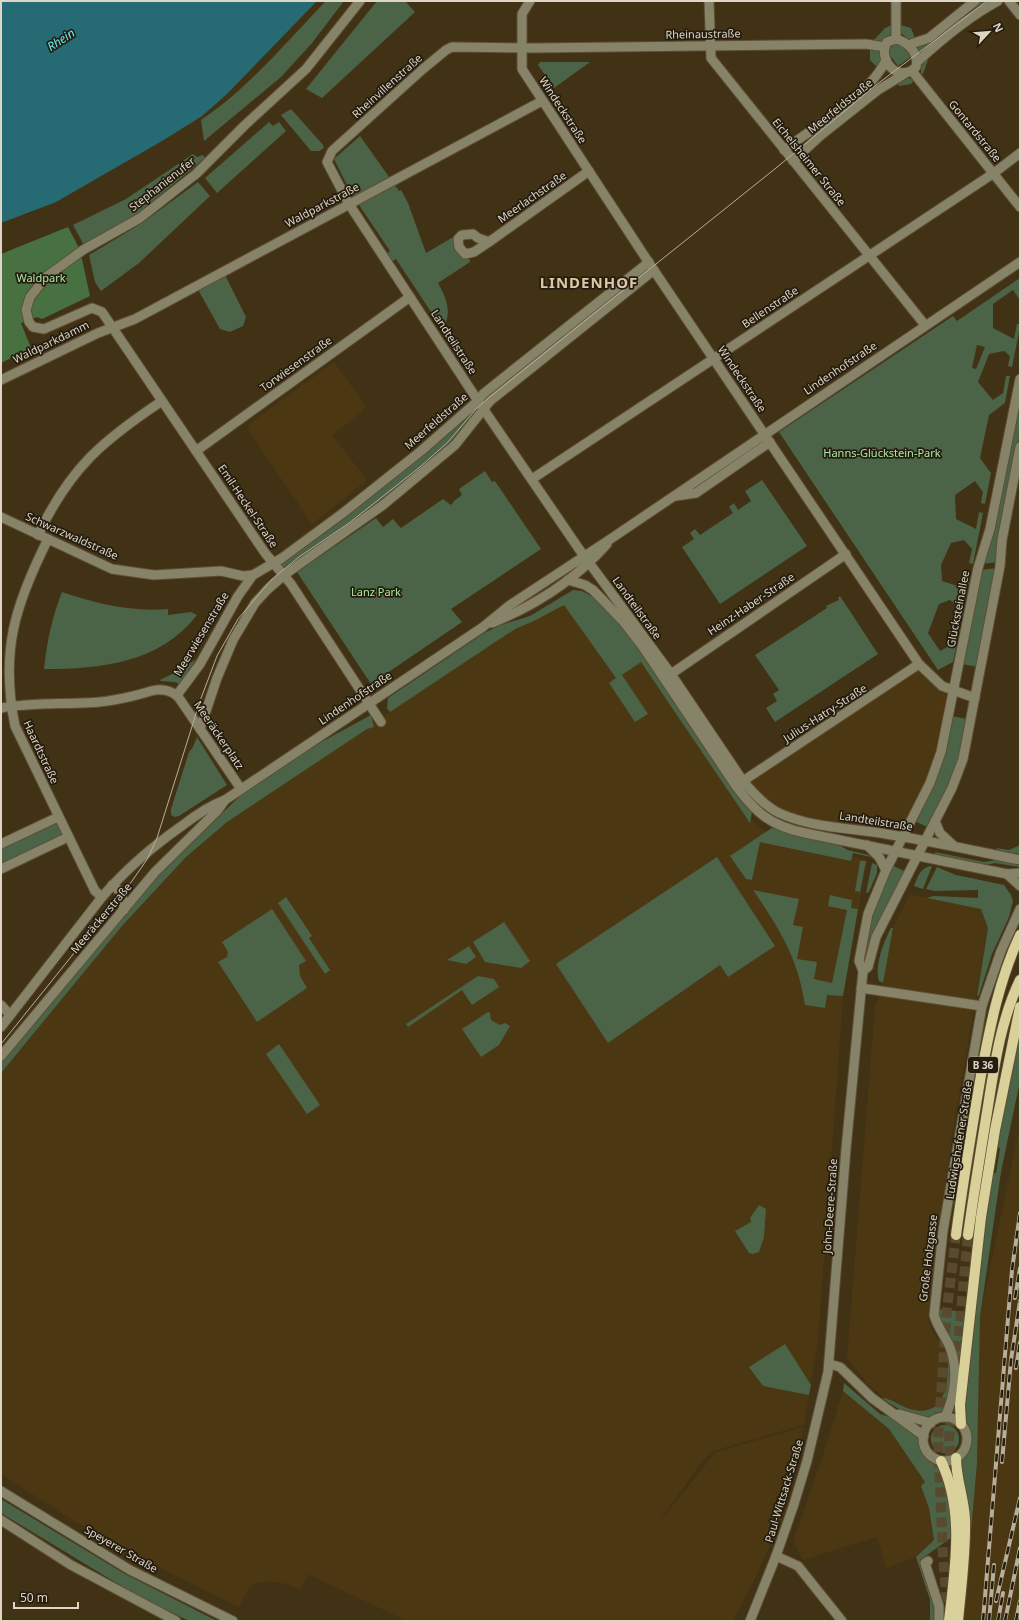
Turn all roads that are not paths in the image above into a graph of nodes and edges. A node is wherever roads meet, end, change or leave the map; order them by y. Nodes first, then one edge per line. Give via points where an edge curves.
1 (360, 1) edge
2 (530, 1) edge
3 (709, 1) edge
4 (896, 1) edge
5 (975, 1) edge
6 (998, 1) edge
7 (1009, 1) edge
8 (1020, 15) edge
9 (896, 39) junction
10 (908, 45) junction
11 (709, 46) junction
12 (521, 47) junction
13 (885, 47) junction
14 (886, 60) junction
15 (917, 62) junction
16 (909, 72) junction
17 (542, 101) junction
18 (784, 150) junction
19 (1020, 153) edge
20 (793, 161) junction
21 (589, 171) junction
22 (994, 173) junction
23 (349, 204) junction
24 (1020, 207) edge
25 (489, 242) dead end
26 (869, 255) junction
27 (649, 262) junction
28 (1020, 262) edge
29 (654, 270) junction
30 (410, 297) junction
31 (92, 308) joint
32 (925, 325) junction
33 (113, 327) junction
34 (714, 358) junction
35 (1020, 379) edge
36 (1, 380) edge
37 (162, 401) junction
38 (478, 401) junction
39 (484, 408) junction
40 (764, 434) junction
41 (770, 442) junction
42 (1020, 447) edge
43 (196, 450) junction
44 (532, 479) junction
45 (674, 496) junction
46 (1, 516) edge
47 (38, 535) junction
48 (48, 539) junction
49 (846, 554) junction
50 (587, 559) junction
51 (272, 563) junction
52 (253, 575) junction
53 (284, 575) junction
54 (568, 580) junction
55 (483, 627) junction
56 (919, 664) junction
57 (671, 674) junction
58 (954, 691) junction
59 (177, 695) junction
60 (975, 698) junction
61 (368, 704) junction
62 (11, 706) junction
63 (1, 708) edge
64 (381, 722) dead end
65 (200, 729) junction
66 (743, 781) junction
67 (241, 789) junction
68 (225, 800) junction
69 (58, 816) junction
70 (935, 821) junction
71 (68, 837) junction
72 (902, 837) junction
73 (924, 841) junction
74 (1, 844) edge
75 (867, 845) junction
76 (955, 847) junction
77 (896, 851) junction
78 (918, 855) junction
79 (1020, 860) edge
80 (1, 869) edge
81 (886, 870) junction
82 (1020, 873) edge
83 (1007, 874) junction
84 (112, 885) junction
85 (1020, 886) edge
86 (102, 897) junction
87 (1020, 909) edge
88 (124, 910) junction
89 (1020, 935) edge
90 (863, 971) junction
91 (1020, 980) edge
92 (861, 988) junction
93 (1, 1005) edge
94 (982, 1006) junction
95 (1020, 1007) edge
96 (10, 1015) junction
97 (1, 1027) edge
98 (1, 1056) edge
99 (956, 1235) tunnel mouth
100 (968, 1235) tunnel mouth
101 (829, 1364) junction
102 (890, 1411) junction
103 (945, 1417) junction
104 (930, 1423) junction
105 (961, 1424) junction
106 (924, 1436) junction
107 (956, 1458) junction
108 (941, 1461) junction
109 (1, 1491) edge
110 (1, 1520) edge
111 (776, 1556) junction
112 (928, 1561) dead end
113 (176, 1621) edge
114 (233, 1621) edge
115 (750, 1621) edge
116 (842, 1621) edge
117 (939, 1621) edge
118 (949, 1621) edge
119 (958, 1621) edge

1 - 31 street, Stephanienufer via 306,69 196,174 140,218 83,250 53,271 30,297 26,310 33,327 44,329
2 - 12 street, Windeckstraße via 522,14
3 - 11 street, Eichelsheimer Straße
4 - 9 street
5 - 10 street via 929,38
6 - 15 street via 980,10
7 - 8 street
9 - 10 street
9 - 13 street via 887,42
10 - 15 street
11 - 12 street, Rheinaustraße
11 - 13 street, Rheinaustraße via 866,44
11 - 18 street, Eichelsheimer Straße via 711,58
12 - 17 street, Windeckstraße via 522,69
12 - 23 street, Rheinvillenstraße via 448,48 332,151 327,162
13 - 14 street
14 - 16 street via 894,71
14 - 18 street, Meerfeldstraße via 870,85
15 - 16 street
16 - 20 street, Meerfeldstraße via 878,90
16 - 22 street, Gontardstraße
17 - 21 street, Windeckstraße
17 - 23 street, Waldparkstraße
18 - 20 street, Eichelsheimer Straße
19 - 22 street, Bellenstraße
20 - 26 street, Eichelsheimer Straße
21 - 25 street, Meerlachstraße
21 - 27 street, Windeckstraße
22 - 24 street, Gontardstraße
22 - 26 street, Bellenstraße
23 - 30 street, Landteilstraße
23 - 33 street, Waldparkstraße via 135,319
26 - 32 street, Eichelsheimer Straße
26 - 34 street, Bellenstraße
27 - 29 street, Windeckstraße
27 - 38 street, Meerfeldstraße via 483,394
28 - 32 street, Lindenhofstraße
29 - 34 street, Windeckstraße
29 - 39 street, Meerfeldstraße
30 - 38 street, Landteilstraße
30 - 43 street, Torwiesenstraße
31 - 33 street, Emil-Heckel-Straße via 102,312
32 - 40 street, Lindenhofstraße
33 - 36 street, Waldparkdamm
33 - 37 street, Emil-Heckel-Straße
34 - 40 street, Windeckstraße
34 - 44 street, Bellenstraße
35 - 58 street, Glücksteinallee
37 - 43 street, Emil-Heckel-Straße
37 - 47 street via 111,437 80,468 57,499
38 - 39 street, Landteilstraße
38 - 51 street, Meerfeldstraße via 421,451 343,513
39 - 44 street, Landteilstraße
39 - 53 street, Meerfeldstraße via 455,445 383,505
40 - 41 street, Windeckstraße
40 - 45 street, Lindenhofstraße
41 - 45 street, Lindenhofstraße via 696,493
41 - 49 street, Windeckstraße
42 - 60 street
43 - 51 street, Emil-Heckel-Straße
44 - 50 street, Landteilstraße
45 - 50 street, Lindenhofstraße via 612,538
46 - 47 street, Schwarzwaldstraße
47 - 48 street, Schwarzwaldstraße
48 - 52 street, Schwarzwaldstraße via 98,563 128,572 154,575 223,571 243,576
48 - 62 street, Haardtstraße via 27,582 13,625 9,657
49 - 56 street, Windeckstraße
49 - 57 street, Heinz-Haber-Straße
50 - 54 street, Lindenhofstraße
50 - 55 street, Lindenhofstraße via 510,605
50 - 57 street, Landteilstraße
51 - 52 street, Meerwiesenstraße
51 - 53 street, Emil-Heckel-Straße
52 - 59 street, Meerwiesenstraße via 238,596 200,664
53 - 61 street, Emil-Heckel-Straße
53 - 65 street via 255,603 239,628 220,671
54 - 55 street, Lindenhofstraße via 520,612
54 - 75 street, Landteilstraße via 593,590 623,621 736,786 757,812 791,830
55 - 61 street, Lindenhofstraße
56 - 58 street, Windeckstraße via 935,681
56 - 66 street, Julius-Hatry-Straße
57 - 66 street, Landteilstraße
58 - 60 street, Windeckstraße
58 - 72 street, Glücksteinallee via 936,769
59 - 62 street via 160,689 122,699 96,702
59 - 65 street, Meeräckerplatz
60 - 70 street via 962,766
61 - 64 street, Emil-Heckel-Straße
61 - 67 street, Lindenhofstraße
62 - 63 street
62 - 69 street, Haardtstraße via 15,726
65 - 67 street, Meeräckerplatz
66 - 72 street, Landteilstraße via 768,806 792,818
67 - 68 street, Meeräckerstraße
68 - 84 street, Meeräckerstraße via 213,804 153,846
68 - 88 street, Meeräckerstraße via 155,872
69 - 71 street, Haardtstraße
69 - 74 street
70 - 73 street
70 - 76 street via 940,833
71 - 80 street
71 - 86 street, Haardtstraße via 95,890
72 - 73 street, Landteilstraße
72 - 77 street, John-Deere-Straße
73 - 76 street, Landteilstraße
73 - 78 street, John-Deere-Straße
75 - 77 street, Landteilstraße
75 - 81 street via 879,857
76 - 79 street, Landteilstraße
77 - 78 street, Landteilstraße
77 - 81 street, John-Deere-Straße
78 - 83 street, Landteilstraße
78 - 90 street, John-Deere-Straße via 876,937 868,967
81 - 90 street, John-Deere-Straße via 868,914 859,961
82 - 83 street, Landteilstraße
83 - 85 street
84 - 86 street, Meeräckerstraße
84 - 88 street via 122,893
86 - 96 street, Meeräckerstraße
87 - 94 street, Große Holzgasse via 1001,951
88 - 98 street, Meeräckerstraße
89 - 99 main road, Ludwigshafener Straße / B 36 via 1005,971 992,1017
90 - 92 street, John-Deere-Straße
91 - 100 main road, Ludwigshafener Straße / B 36 via 998,1047
92 - 94 street
92 - 101 street, John-Deere-Straße
93 - 96 street
94 - 103 street, Große Holzgasse via 937,1276 934,1315 952,1353 955,1374 952,1402
95 - 105 main road via 995,1130 981,1217 960,1405
96 - 97 street, Meeräckerstraße
101 - 102 street via 840,1367 872,1398
101 - 111 street, Paul-Wittsack-Straße via 807,1462
102 - 104 street
102 - 106 street
103 - 104 street
103 - 105 street
104 - 106 street
105 - 107 street via 967,1436 967,1443
106 - 108 street via 926,1449
107 - 108 street
107 - 119 main road via 965,1519
108 - 118 main road via 950,1484 956,1528
109 - 114 street, Speyerer Straße via 130,1570
110 - 113 street via 72,1565
111 - 115 street, Paul-Wittsack-Straße
111 - 116 street via 798,1566
112 - 117 street via 925,1563 939,1606

